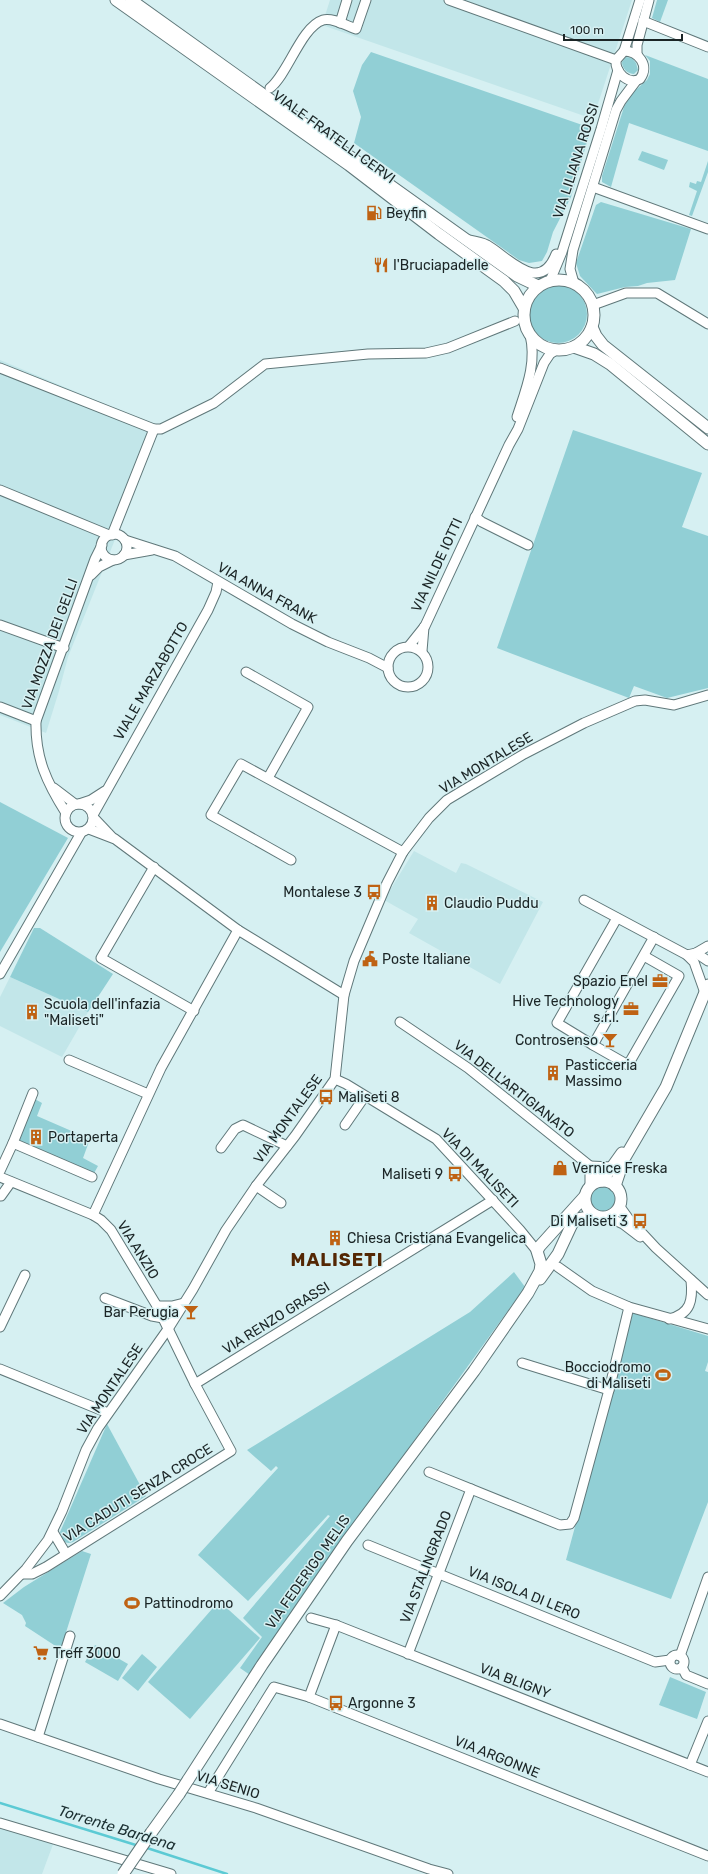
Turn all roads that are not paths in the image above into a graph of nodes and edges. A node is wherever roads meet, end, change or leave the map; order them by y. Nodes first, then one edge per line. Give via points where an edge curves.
1 (116, 0) edge
2 (131, 0) edge
3 (347, 0) edge
4 (366, 0) edge
5 (449, 0) edge
6 (640, 0) edge
7 (649, 0) edge
8 (643, 21) junction
9 (340, 23) junction
10 (708, 47) edge
11 (624, 51) junction
12 (637, 55) junction
13 (616, 60) junction
14 (618, 70) junction
15 (636, 80) junction
16 (270, 88) dead end
17 (593, 187) junction
18 (575, 213) junction
19 (708, 229) edge
20 (469, 240) junction
21 (550, 281) junction
22 (574, 283) junction
23 (538, 286) junction
24 (593, 305) junction
25 (524, 308) junction
26 (515, 320) dead end
27 (708, 324) edge
28 (592, 327) junction
29 (530, 335) junction
30 (574, 347) junction
31 (556, 350) junction
32 (0, 368) edge
33 (708, 428) edge
34 (154, 429) junction
35 (708, 444) edge
36 (509, 445) junction
37 (0, 490) edge
38 (475, 517) junction
39 (110, 537) junction
40 (528, 545) dead end
41 (153, 550) junction
42 (124, 555) junction
43 (113, 560) junction
44 (90, 576) junction
45 (218, 582) junction
46 (0, 625) edge
47 (424, 626) junction
48 (409, 646) junction
49 (64, 648) junction
50 (422, 651) junction
51 (391, 655) junction
52 (369, 658) junction
53 (388, 668) junction
54 (246, 672) dead end
55 (708, 695) edge
56 (0, 708) edge
57 (36, 721) junction
58 (268, 778) junction
59 (51, 786) junction
60 (105, 792) junction
61 (77, 804) junction
62 (66, 813) junction
63 (93, 816) junction
64 (80, 831) junction
65 (115, 839) junction
66 (403, 852) junction
67 (291, 860) dead end
68 (154, 867) junction
69 (584, 900) dead end
70 (618, 918) junction
71 (238, 930) junction
72 (654, 937) junction
73 (708, 946) edge
74 (692, 954) junction
75 (644, 956) junction
76 (708, 961) edge
77 (694, 962) junction
78 (708, 964) edge
79 (0, 974) edge
80 (706, 989) edge
81 (344, 995) junction
82 (194, 1011) junction
83 (400, 1022) dead end
84 (593, 1045) junction
85 (69, 1060) dead end
86 (335, 1079) junction
87 (33, 1093) dead end
88 (148, 1094) junction
89 (365, 1096) junction
90 (345, 1124) dead end
91 (644, 1127) junction
92 (13, 1143) junction
93 (287, 1146) junction
94 (221, 1148) dead end
95 (590, 1166) junction
96 (612, 1167) junction
97 (0, 1171) edge
98 (0, 1177) edge
99 (92, 1177) dead end
100 (11, 1182) junction
101 (256, 1186) junction
102 (594, 1186) junction
103 (615, 1186) junction
104 (0, 1195) edge
105 (493, 1200) junction
106 (281, 1203) dead end
107 (620, 1207) junction
108 (93, 1216) junction
109 (595, 1216) junction
110 (608, 1217) junction
111 (656, 1248) junction
112 (538, 1251) junction
113 (556, 1263) junction
114 (26, 1276) dead end
115 (691, 1280) junction
116 (528, 1294) junction
117 (708, 1295) edge
118 (105, 1298) dead end
119 (184, 1303) junction
120 (157, 1306) junction
121 (629, 1307) junction
122 (163, 1318) junction
123 (669, 1319) junction
124 (0, 1327) edge
125 (168, 1329) junction
126 (708, 1329) edge
127 (522, 1363) dead end
128 (0, 1368) edge
129 (195, 1384) junction
130 (609, 1390) junction
131 (108, 1413) junction
132 (429, 1472) dead end
133 (471, 1489) junction
134 (53, 1532) junction
135 (368, 1545) dead end
136 (66, 1554) junction
137 (22, 1574) junction
138 (439, 1574) junction
139 (708, 1577) edge
140 (0, 1596) edge
141 (311, 1618) dead end
142 (336, 1625) junction
143 (70, 1636) dead end
144 (408, 1654) junction
145 (680, 1656) junction
146 (670, 1660) junction
147 (682, 1667) junction
148 (708, 1684) edge
149 (309, 1697) junction
150 (708, 1721) edge
151 (0, 1724) edge
152 (38, 1737) junction
153 (690, 1765) junction
154 (708, 1772) edge
155 (208, 1793) junction
156 (0, 1823) edge
157 (708, 1856) edge
158 (123, 1874) edge
159 (172, 1874) edge
160 (448, 1874) edge

1 - 25 main road, VIALE FRATELLI CERVI via 349,165 504,281 514,291
2 - 20 main road, VIALE FRATELLI CERVI
3 - 9 street
4 - 9 street via 356,29
5 - 13 street
6 - 11 street
7 - 8 street, VIA LILIANA ROSSI
8 - 10 street
8 - 12 street, VIA LILIANA ROSSI
9 - 16 street via 323,20 313,28 302,40 278,82
11 - 12 street via 631,51
11 - 13 street
12 - 15 street, VIA LILIANA ROSSI via 643,63 644,71 640,79
13 - 14 street, VIA LILIANA ROSSI
14 - 15 street via 627,79
14 - 18 street, VIA LILIANA ROSSI
15 - 17 street, VIA LILIANA ROSSI via 616,110
17 - 19 street
17 - 22 street, VIA LILIANA ROSSI via 570,261
18 - 20 street via 563,231 553,261 549,267 536,273 524,271 486,245
18 - 21 street, VIA LILIANA ROSSI via 560,260
20 - 23 main road, VIALE FRATELLI CERVI via 517,276
21 - 22 main road
21 - 23 main road
22 - 24 main road via 586,292
23 - 25 main road via 529,296
24 - 27 street via 626,293 657,293
24 - 28 main road
25 - 29 main road, VIALE FRATELLI CERVI via 525,325
26 - 34 street via 448,348 426,353 368,354 264,364 214,403 161,429
28 - 30 main road via 585,339
28 - 33 main road via 603,345
29 - 31 main road via 544,347
29 - 36 street via 533,362
30 - 31 main road
30 - 35 main road via 594,354 610,364
31 - 36 street via 544,363
32 - 34 street
34 - 39 street
36 - 38 street, VIA NILDE IOTTI
37 - 39 street, VIA ANNA FRANK
38 - 40 street, VIA NILDE IOTTI
38 - 47 street, VIA NILDE IOTTI
39 - 41 street, VIA ANNA FRANK
39 - 42 street via 127,547
39 - 43 street via 103,553
39 - 44 street, VIA MOZZA DEI GELLI via 95,559
41 - 42 street, VIA ANNA FRANK
41 - 45 street, VIA ANNA FRANK via 175,556
42 - 43 street, VIA MOZZA DEI GELLI
43 - 44 street, VIA MOZZA DEI GELLI via 99,567
44 - 49 street, VIA MOZZA DEI GELLI
45 - 52 street, VIA ANNA FRANK via 292,624
45 - 60 street, VIALE MARZABOTTO via 208,610
46 - 49 street
47 - 48 street
47 - 50 street
48 - 50 street
48 - 51 street via 396,650
49 - 57 street, VIA MOZZA DEI GELLI
50 - 53 street via 426,657 428,670 426,677 417,686 398,685 389,675
51 - 52 street
51 - 53 street
52 - 53 street, VIA ANNA FRANK
54 - 58 street via 308,707
55 - 66 street, VIA MONTALESE via 674,705 645,700 635,701 584,723 524,754 447,800 429,818
56 - 57 street
57 - 59 street via 39,758
58 - 66 street
58 - 67 street via 241,764 211,815
59 - 61 street
59 - 62 street
60 - 61 street
60 - 63 street, VIALE MARZABOTTO
61 - 62 street via 68,808
61 - 63 street via 86,806
62 - 64 street via 66,824
63 - 64 street
63 - 65 street
64 - 65 street
64 - 79 street
65 - 68 street
66 - 81 street, VIA MONTALESE via 354,961
68 - 71 street
68 - 82 street via 101,958
69 - 70 street
70 - 72 street
70 - 84 street via 557,1023
71 - 81 street
71 - 82 street
72 - 74 street
72 - 75 street
73 - 74 street
74 - 76 street
74 - 77 street
75 - 84 street
75 - 84 street via 679,976 664,1004 628,1065
77 - 78 street
77 - 80 street
80 - 91 main road via 666,1087
81 - 86 street, VIA MONTALESE
82 - 88 street
83 - 95 street, VIA DELL'ARTIGIANATO via 468,1068
85 - 88 street
86 - 89 street, VIA DI MALISETI
86 - 93 street, VIA MONTALESE
87 - 92 street
88 - 108 street
89 - 90 street
89 - 105 street, VIA DI MALISETI via 436,1139
91 - 96 main road
91 - 103 main road via 624,1159
92 - 97 street
92 - 99 street
93 - 94 street via 243,1125 235,1129
93 - 101 street, VIA MONTALESE
95 - 96 street
95 - 102 street, VIA DELL'ARTIGIANATO
96 - 102 main road
98 - 100 street, VIA ANZIO
100 - 104 street
100 - 108 street, VIA ANZIO
101 - 106 street
101 - 119 street, VIA MONTALESE via 226,1230
102 - 103 main road
102 - 109 main road via 586,1208
102 - 112 main road
103 - 107 main road via 621,1196
105 - 112 street, VIA DI MALISETI
105 - 129 street, VIA RENZO GRASSI
107 - 110 main road
107 - 111 street
108 - 120 street, VIA ANZIO via 111,1230
109 - 110 main road, VIA FEDERIGO MELIS
109 - 113 main road, VIA FEDERIGO MELIS via 577,1219 572,1224
110 - 111 street via 623,1224
111 - 115 street
112 - 113 main road via 546,1262
112 - 116 main road, VIA FEDERIGO MELIS via 540,1271
113 - 116 main road, VIA FEDERIGO MELIS
113 - 121 street via 592,1291
114 - 124 street
115 - 117 street
115 - 123 street via 692,1295 687,1310 678,1317
116 - 158 main road, VIA FEDERIGO MELIS, bridge via 347,1541
118 - 122 street
119 - 120 street
119 - 125 street, VIA MONTALESE
120 - 122 street, VIA ANZIO
121 - 123 street
121 - 130 street
122 - 125 street, VIA ANZIO
123 - 126 street
125 - 129 street, VIA CADUTI SENZA CROCE
125 - 131 street, VIA MONTALESE
127 - 130 street
128 - 131 street
129 - 136 street, VIA CADUTI SENZA CROCE via 231,1451
130 - 133 street via 574,1518 570,1524 560,1525
131 - 134 street, VIA MONTALESE via 86,1450
132 - 133 street
133 - 138 street, VIA STALINGRADO
134 - 136 street, VIA CADUTI SENZA CROCE
134 - 137 street, VIA MONTALESE
135 - 138 street, VIA ISOLA DI LERO
136 - 137 street, VIA CADUTI SENZA CROCE via 36,1572
137 - 140 street, VIA MONTALESE
138 - 144 street, VIA STALINGRADO
138 - 146 street, VIA ISOLA DI LERO via 655,1662
139 - 145 street
141 - 142 street, VIA BLIGNY
142 - 144 street, VIA BLIGNY
142 - 149 street
143 - 152 street
144 - 153 street, VIA BLIGNY
145 - 146 street via 674,1656
145 - 147 street via 684,1660
146 - 147 street via 670,1665 674,1668
147 - 148 street via 686,1675
149 - 155 street, VIA ARGONNE via 274,1687
149 - 157 street, VIA ARGONNE
150 - 153 street
151 - 152 street, VIA SENIO
152 - 155 street, VIA SENIO via 159,1779
153 - 154 street, VIA BLIGNY
155 - 160 street, VIA SENIO via 429,1870
156 - 159 street

